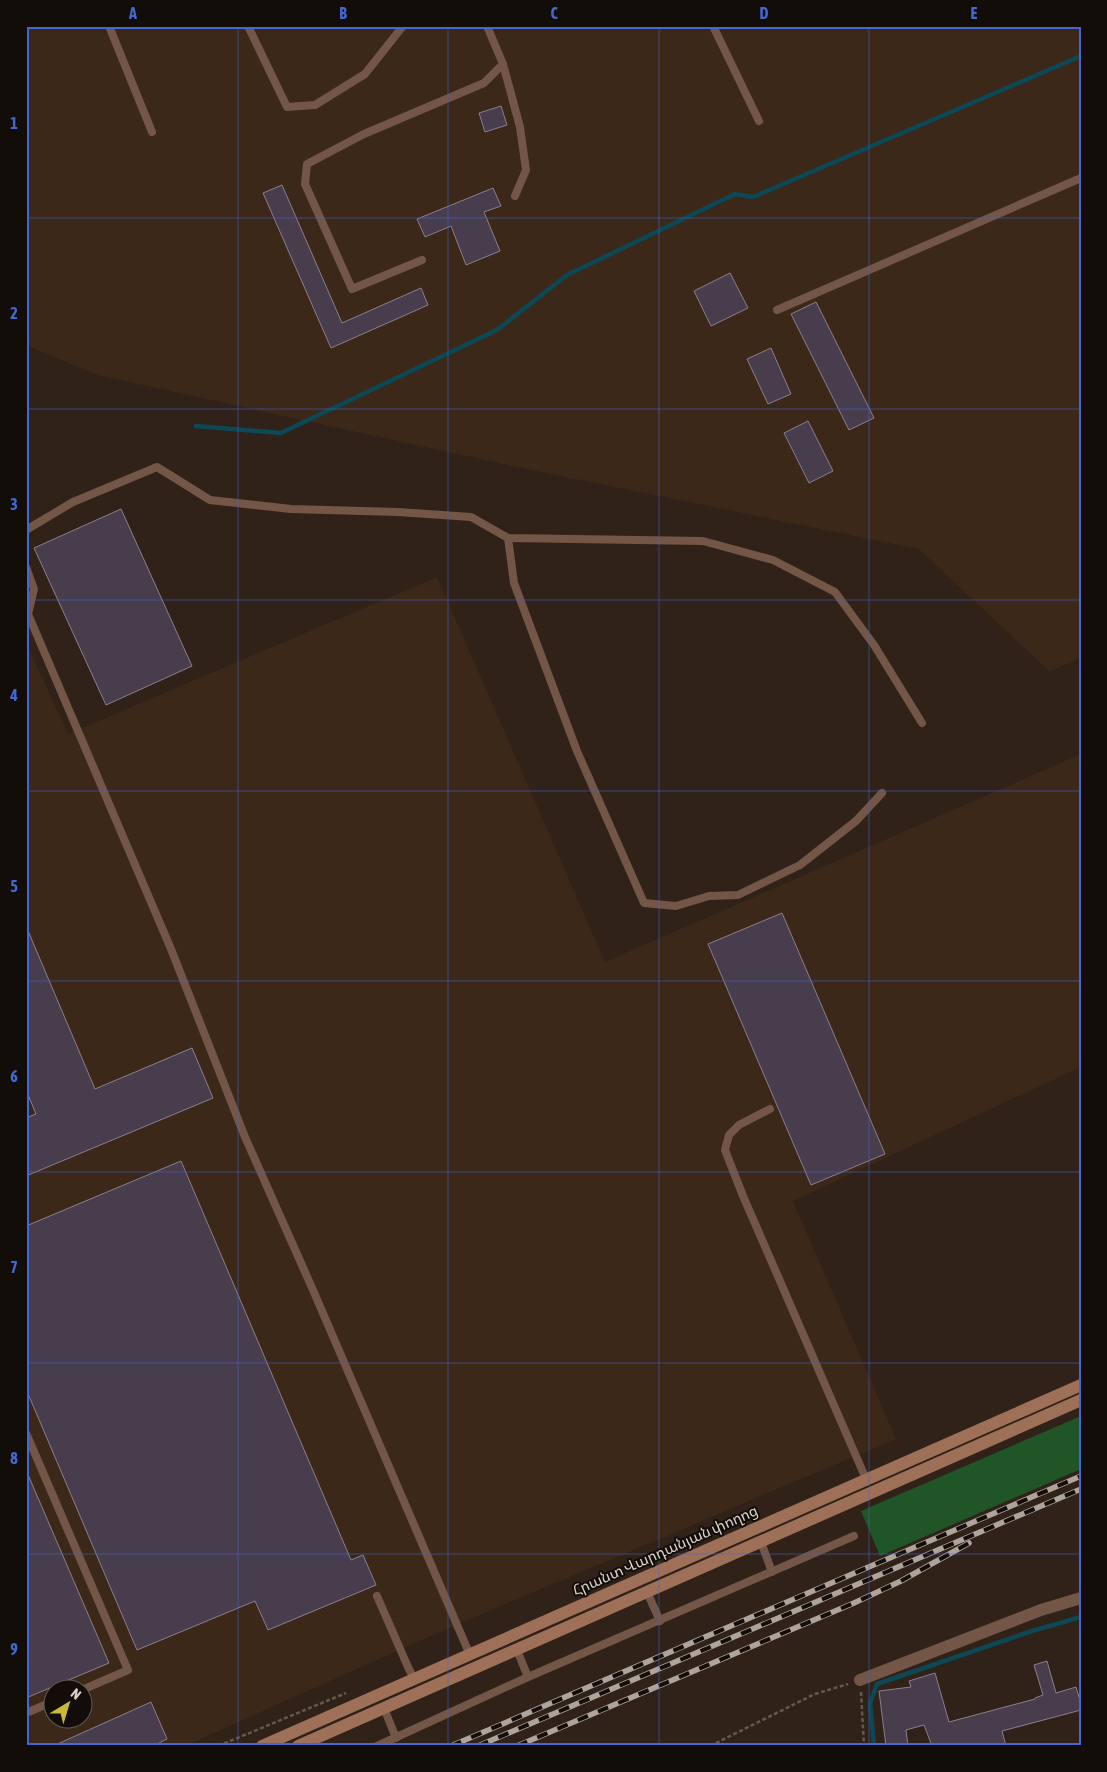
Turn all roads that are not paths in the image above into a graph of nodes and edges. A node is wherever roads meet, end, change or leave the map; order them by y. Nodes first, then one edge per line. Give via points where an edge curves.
1 (110, 26) edge
2 (248, 26) edge
3 (403, 26) edge
4 (487, 26) edge
5 (713, 26) edge
6 (503, 64) junction
7 (759, 121) dead end
8 (152, 132) dead end
9 (1081, 178) edge
10 (515, 196) dead end
11 (422, 260) dead end
12 (777, 310) dead end
13 (26, 530) edge
14 (508, 538) junction
15 (26, 567) edge
16 (922, 722) dead end
17 (882, 793) dead end
18 (770, 1109) dead end
19 (1081, 1385) edge
20 (1081, 1400) edge
21 (26, 1433) edge
22 (866, 1479) junction
23 (854, 1536) dead end
24 (761, 1542) junction
25 (772, 1572) junction
26 (647, 1592) junction
27 (377, 1596) dead end
28 (1081, 1598) edge
29 (660, 1621) junction
30 (517, 1650) junction
31 (470, 1655) junction
32 (528, 1677) junction
33 (414, 1679) junction
34 (860, 1680) road end
35 (92, 1686) edge
36 (42, 1706) edge
37 (384, 1708) junction
38 (26, 1713) edge
39 (396, 1738) junction
40 (262, 1746) edge
41 (298, 1746) edge
42 (378, 1746) edge

1 - 8 lane
2 - 3 lane via 287,108 315,105 365,74
4 - 6 lane
5 - 7 lane
6 - 10 lane via 520,127 526,170
6 - 11 lane via 484,83 364,134 307,164 304,184 352,289
9 - 12 lane
13 - 14 lane via 73,502 157,467 210,500 291,509 471,517
14 - 16 lane via 703,541 773,560 834,592 874,645
14 - 17 lane via 514,583 577,751 644,903 676,906 709,896 738,895 800,865 856,822
15 - 31 lane via 34,589 28,614 170,949 245,1137
18 - 22 lane via 739,1125 729,1136 725,1150
19 - 22 main road, Հրանտ Վարդանյան փողոց
20 - 24 main road, Հրանտ Վարդանյան փողոց
21 - 35 lane via 128,1670
22 - 31 main road, Հրանտ Վարդանյան փողոց
23 - 25 lane
24 - 25 lane
24 - 26 main road, Հրանտ Վարդանյան փողոց
25 - 29 lane
26 - 29 lane
26 - 30 main road, Հրանտ Վարդանյան փողոց
27 - 33 lane
28 - 34 street via 1041,1610
29 - 32 lane
30 - 32 lane
30 - 37 main road, Հրանտ Վարդանյան փողոց
31 - 33 main road, Հրանտ Վարդանյան փողոց
32 - 39 lane
33 - 40 main road, Հրանտ Վարդանյան փողոց
36 - 38 lane
37 - 39 lane
37 - 41 main road, Հրանտ Վարդանյան փողոց
39 - 42 lane

